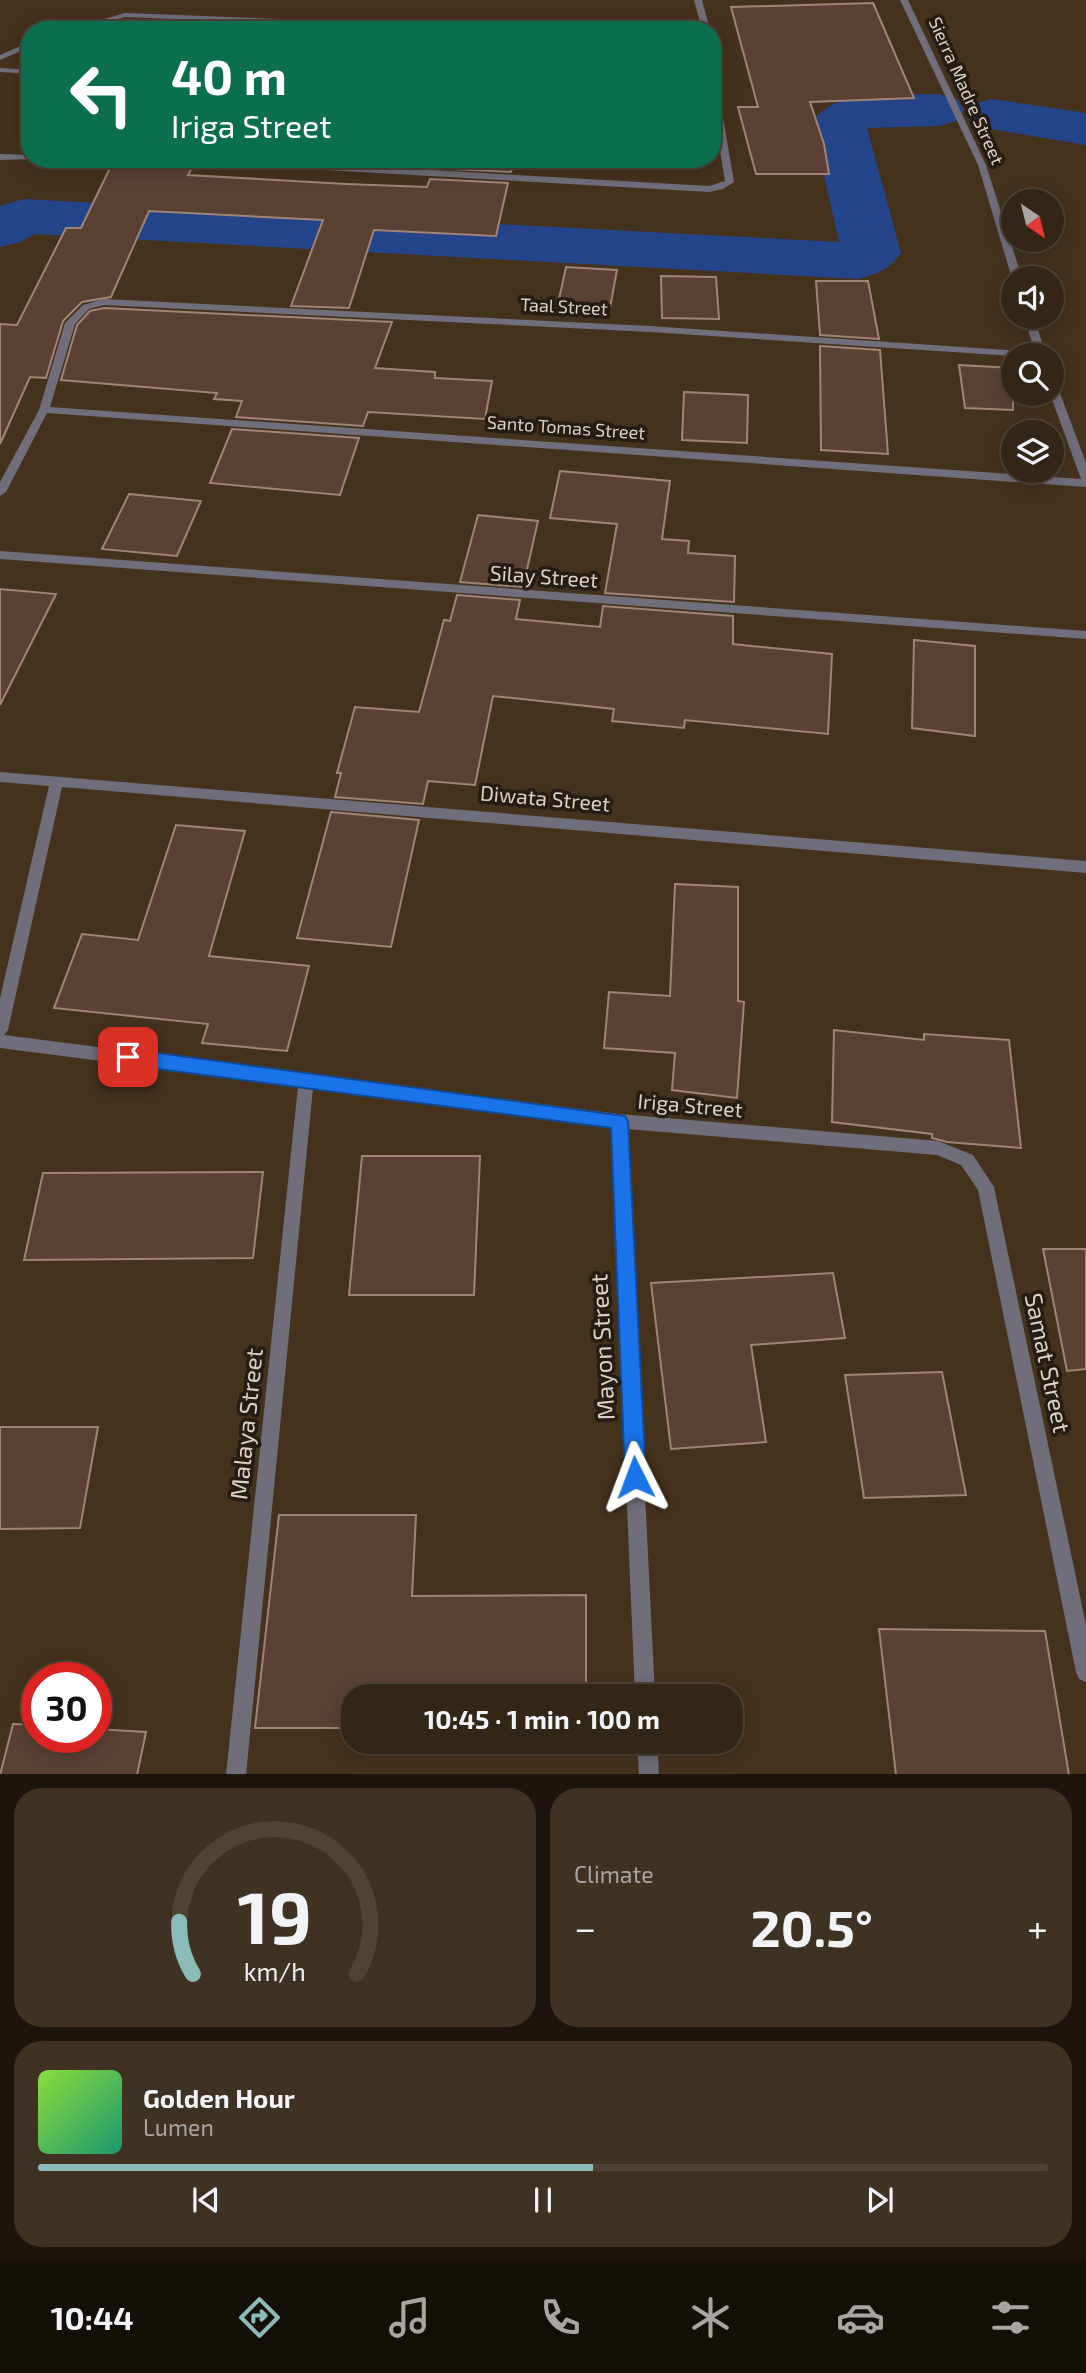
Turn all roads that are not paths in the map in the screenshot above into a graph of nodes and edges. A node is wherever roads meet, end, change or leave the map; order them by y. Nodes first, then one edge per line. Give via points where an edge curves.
1 (698, 0) edge
2 (904, 0) edge
3 (97, 21) edge
4 (329, 21) edge
5 (704, 21) edge
6 (21, 48) edge
7 (0, 58) edge
8 (0, 70) edge
9 (21, 71) edge
10 (721, 138) edge
11 (0, 157) edge
12 (21, 158) edge
13 (341, 168) edge
14 (1013, 266) edge
15 (1001, 352) edge
16 (1060, 406) edge
17 (44, 410) junction
18 (1086, 480) edge
19 (0, 492) edge
20 (0, 555) edge
21 (1086, 635) edge
22 (0, 776) edge
23 (57, 782) junction
24 (1086, 867) edge
25 (0, 1030) edge
26 (0, 1041) edge
27 (306, 1079) junction
28 (619, 1121) junction
29 (986, 1187) joint
30 (1086, 1672) edge
31 (644, 1684) edge
32 (648, 1754) edge
33 (236, 1774) edge
34 (649, 1774) edge

1 - 5 street
2 - 14 street, Sierra Madre Street via 982,165
3 - 4 street via 126,11
6 - 7 street
8 - 9 street
10 - 13 street via 730,181 720,187 695,189
11 - 12 street
15 - 17 street, Taal Street via 650,329 104,302 86,307 70,323
16 - 18 street
17 - 18 street, Santo Tomas Street
17 - 19 street
20 - 21 street, Silay Street
22 - 23 street, Diwata Street
23 - 24 street, Diwata Street
23 - 25 street
26 - 27 street, Iriga Street
27 - 28 street, Iriga Street
27 - 33 street, Malaya Street
28 - 29 street, Iriga Street via 938,1148 967,1160
28 - 31 street, Mayon Street
29 - 30 street, Samat Street
32 - 34 street

